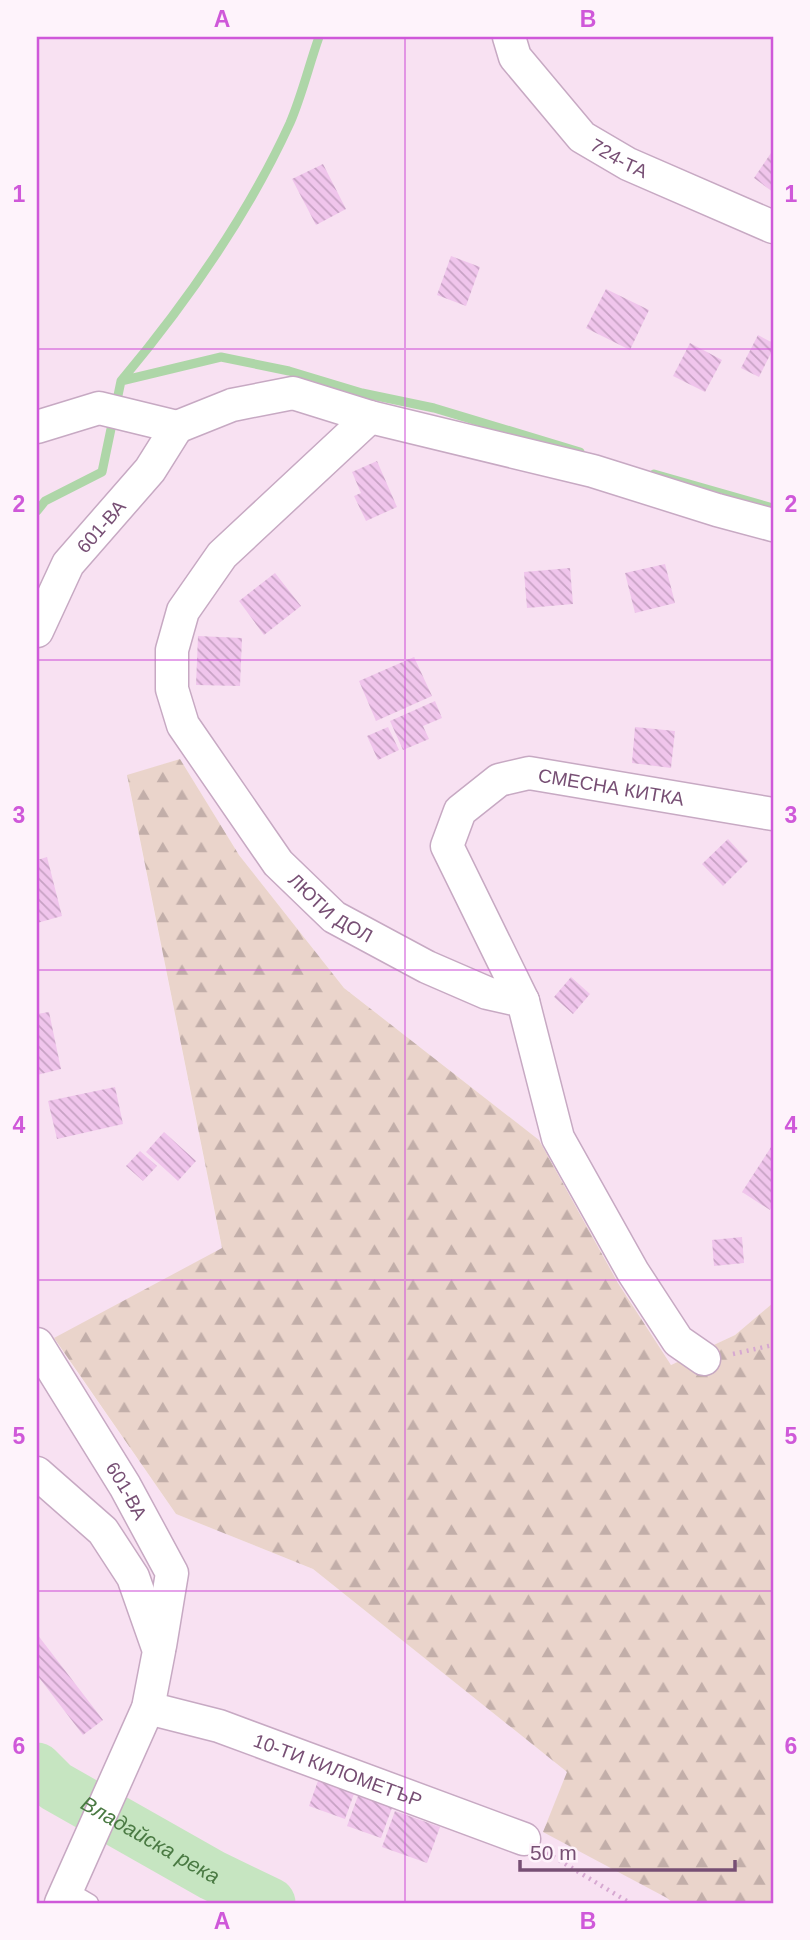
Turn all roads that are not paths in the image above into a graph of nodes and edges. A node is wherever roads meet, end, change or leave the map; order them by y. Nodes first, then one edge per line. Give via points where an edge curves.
1 (509, 37) edge
2 (773, 227) edge
3 (370, 417) junction
4 (37, 426) edge
5 (177, 427) junction
6 (773, 525) edge
7 (37, 631) edge
8 (773, 814) edge
9 (523, 1001) junction
10 (37, 1344) edge
11 (704, 1359) road end
12 (37, 1473) edge
13 (159, 1651) junction
14 (148, 1708) junction
15 (524, 1839) road end
16 (73, 1899) edge

1 - 2 street, 724-ТА via 515,57 582,136 628,164
3 - 5 street via 293,393 232,405
3 - 6 street via 593,471
3 - 9 street, ЛЮТИ ДОЛ via 222,555 183,611 172,650 172,689 183,725 278,863 334,917 427,967 487,993
4 - 5 street via 99,408
5 - 7 street, 601-ВА via 150,470 68,564
8 - 9 street, СМЕСНА КИТКА via 529,773 499,780 460,811 447,846
9 - 11 street via 558,1138 633,1272 678,1341
10 - 13 street, 601-ВА via 125,1486 172,1573
12 - 13 street via 103,1531 133,1577
13 - 14 street
14 - 15 street, 10-ТИ КИЛОМЕТЪР via 219,1726
14 - 16 street via 82,1860

